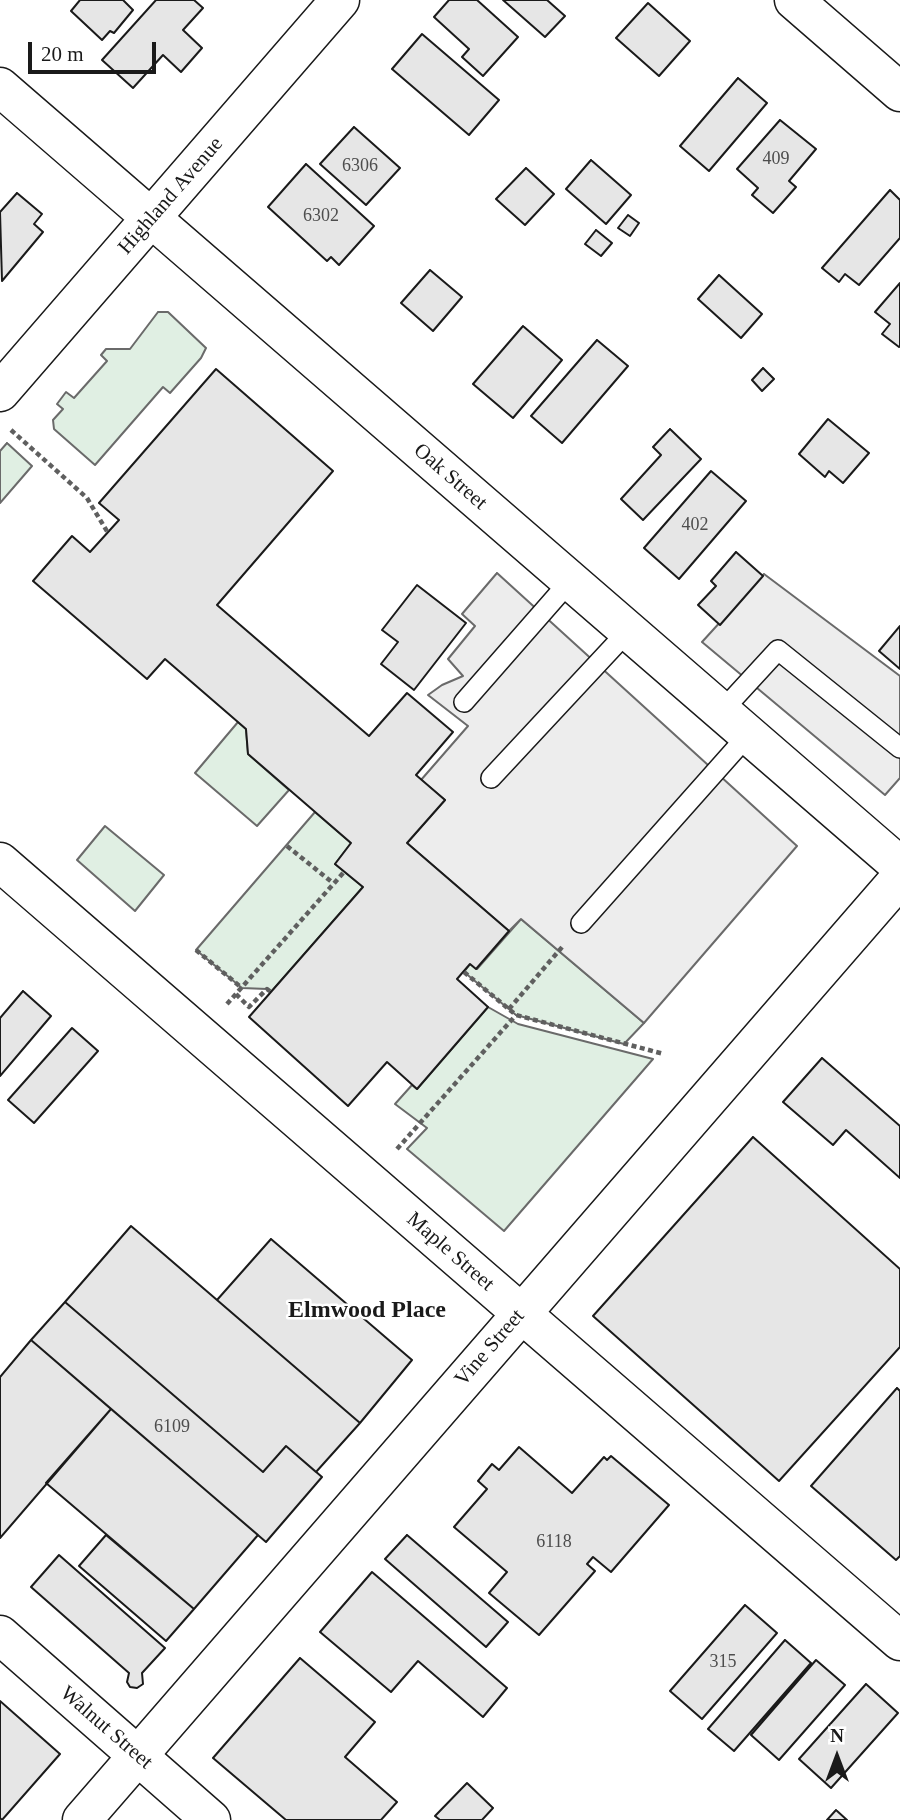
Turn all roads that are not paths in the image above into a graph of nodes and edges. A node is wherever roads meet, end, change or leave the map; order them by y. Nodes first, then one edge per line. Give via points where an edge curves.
1 (340, 0) edge
2 (793, 0) edge
3 (0, 87) edge
4 (900, 92) edge
5 (151, 219) junction
6 (0, 392) edge
7 (570, 581) junction
8 (628, 631) junction
9 (464, 702) dead end
10 (735, 723) junction
11 (900, 748) edge
12 (491, 778) dead end
13 (0, 863) edge
14 (900, 866) edge
15 (900, 878) edge
16 (582, 923) dead end
17 (520, 1313) junction
18 (0, 1635) edge
19 (900, 1641) edge
20 (138, 1756) junction
21 (82, 1820) edge
22 (211, 1820) edge

1 - 5 street, Highland Avenue
2 - 4 street
3 - 5 street, Oak Street
5 - 6 street, Highland Avenue
5 - 7 street, Oak Street
7 - 8 street, Oak Street
7 - 9 lane
8 - 10 street, Oak Street
8 - 12 lane
10 - 11 lane via 778,650
10 - 14 street, Oak Street
10 - 16 lane
13 - 17 street, Maple Street
15 - 17 street, Vine Street
17 - 19 street, Maple Street
17 - 20 street, Vine Street
18 - 20 street, Walnut Street
20 - 21 street, Vine Street
20 - 22 street, Walnut Street

